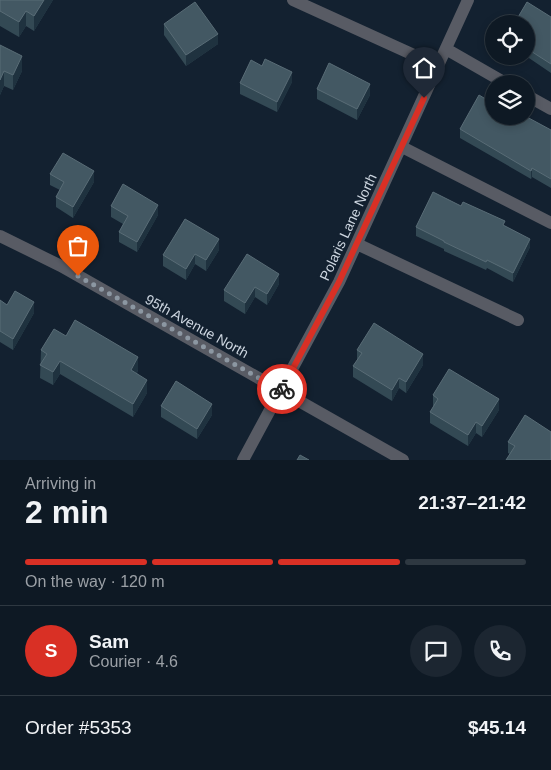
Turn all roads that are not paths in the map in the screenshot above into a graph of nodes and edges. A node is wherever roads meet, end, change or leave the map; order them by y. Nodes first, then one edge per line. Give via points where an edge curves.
1 (293, 0) edge
2 (468, 0) edge
3 (446, 49) junction
4 (438, 66) junction
5 (491, 75) edge
6 (535, 100) edge
7 (551, 109) edge
8 (402, 147) junction
9 (551, 223) edge
10 (0, 236) edge
11 (358, 244) junction
12 (518, 320) dead end
13 (282, 391) junction
14 (243, 460) edge
15 (403, 460) edge

1 - 4 street
2 - 3 street, Polaris Lane North
3 - 4 street, Polaris Lane North
3 - 5 street
4 - 8 street, Polaris Lane North
6 - 7 street
8 - 9 street
8 - 11 street, Polaris Lane North
10 - 13 street, 95th Avenue North via 61,266
11 - 12 street
11 - 13 street, Polaris Lane North
13 - 14 street, Polaris Lane North
13 - 15 street, 95th Avenue North

